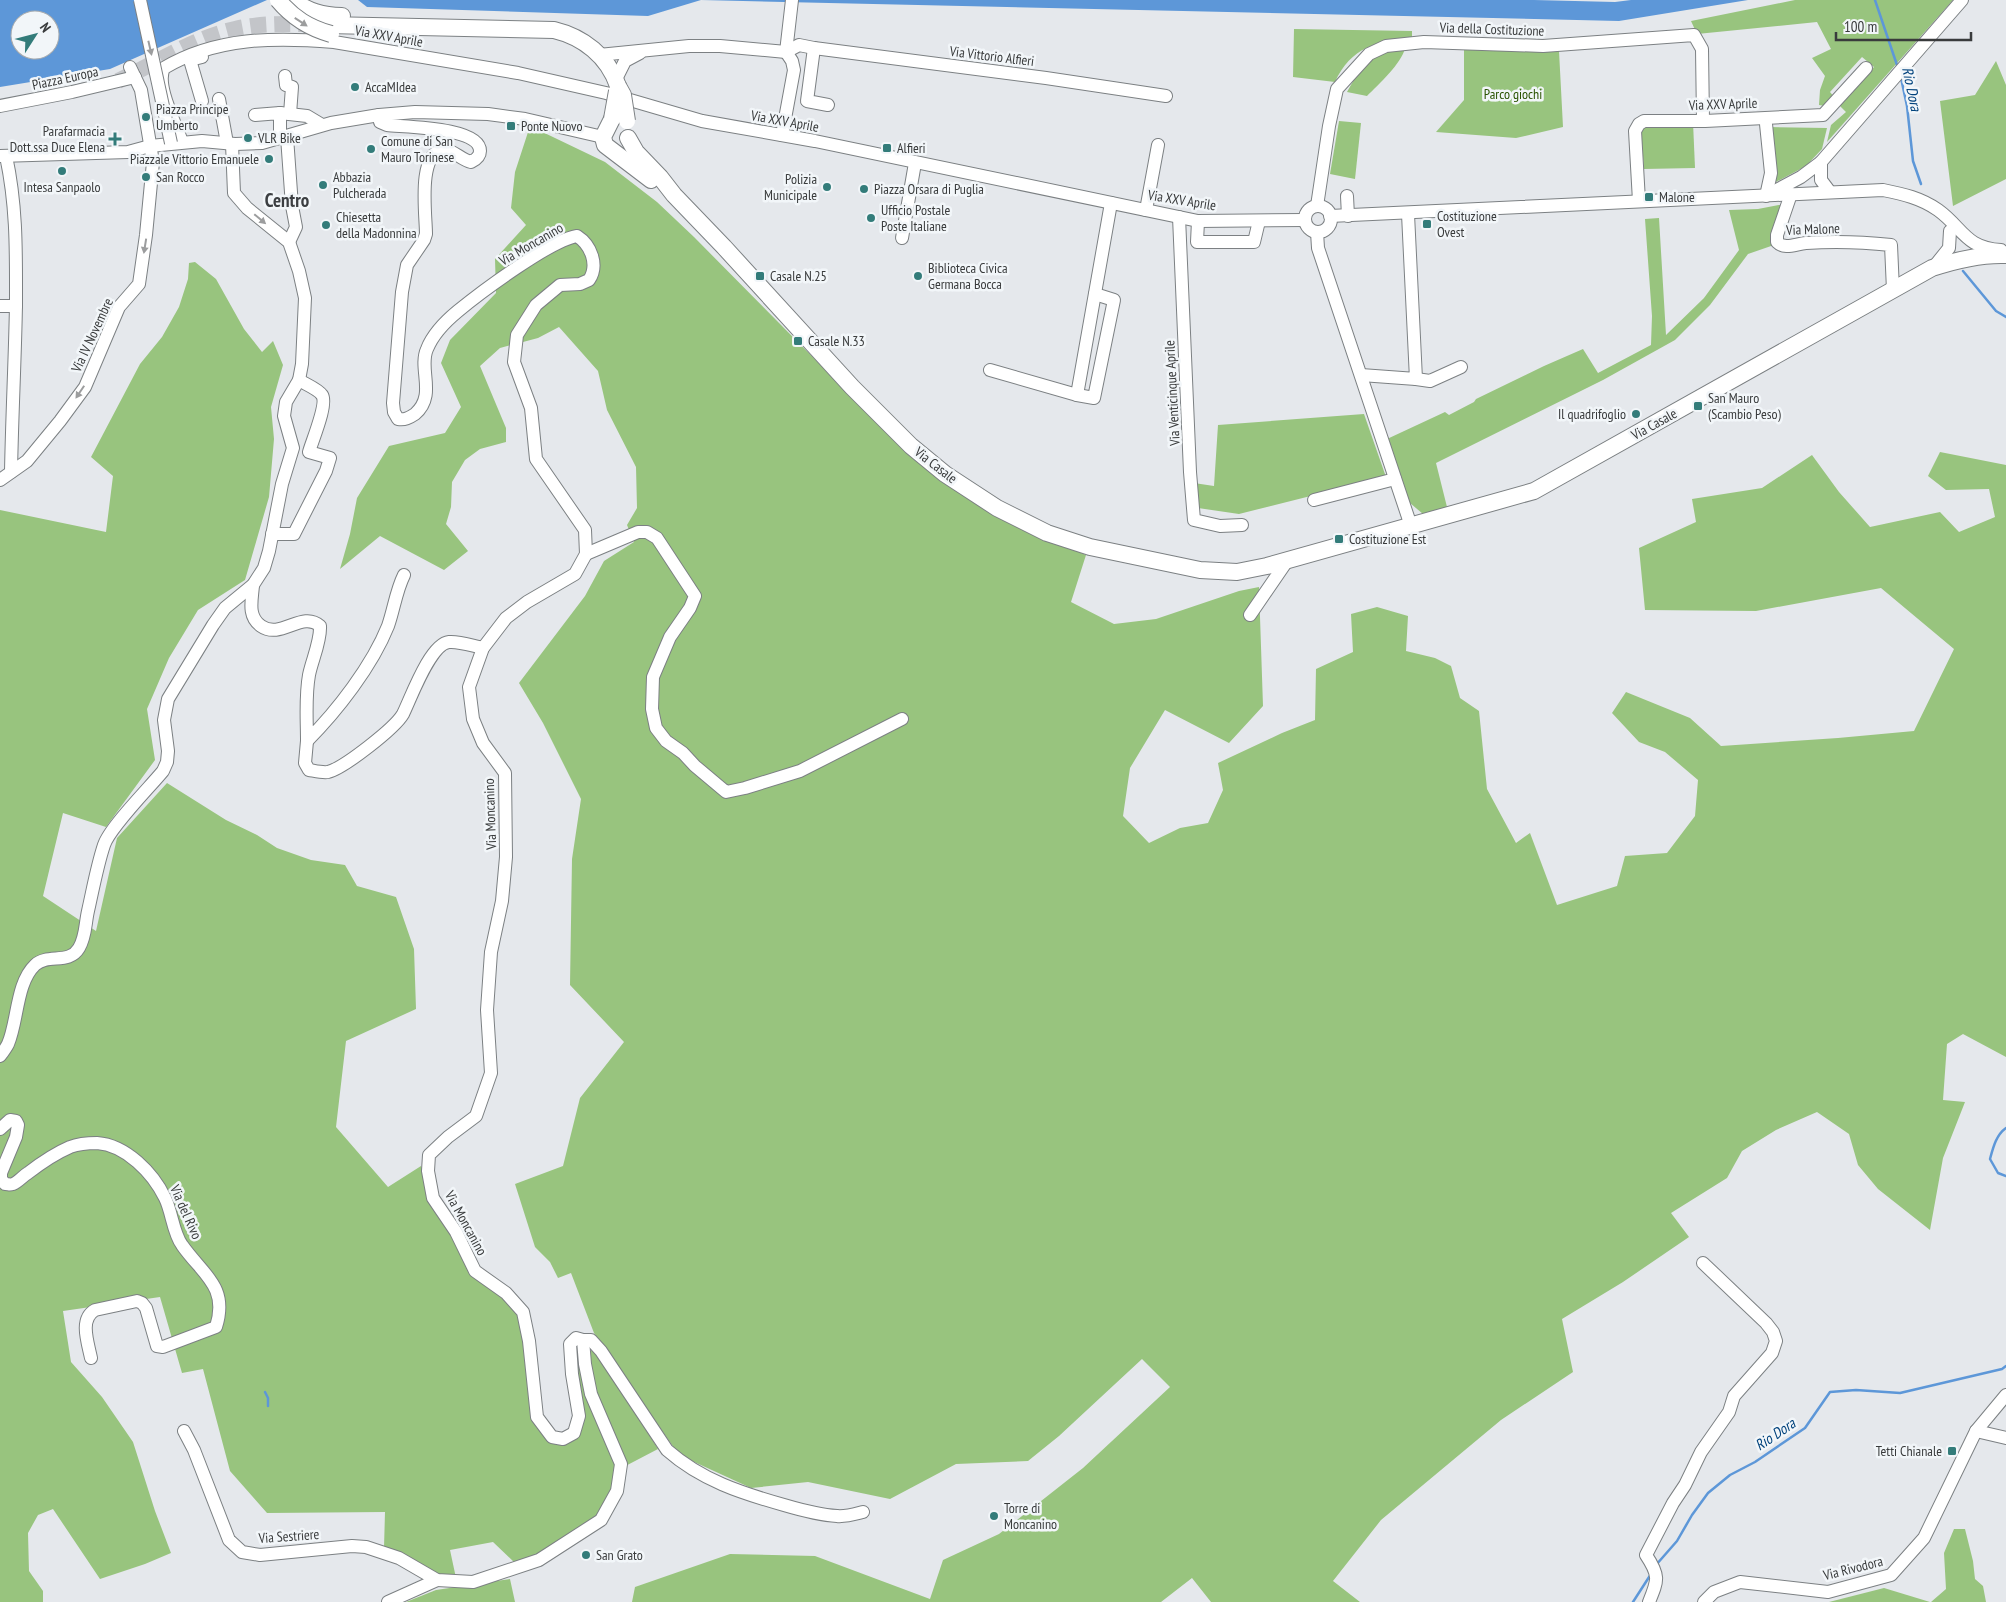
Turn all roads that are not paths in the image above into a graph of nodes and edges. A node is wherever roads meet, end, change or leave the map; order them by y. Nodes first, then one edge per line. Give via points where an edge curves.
1 (140, 0) edge
2 (278, 0) edge
3 (1962, 0) edge
4 (298, 4) edge
5 (792, 4) edge
6 (528, 29) junction
7 (262, 39) junction
8 (814, 48) junction
9 (647, 50) junction
10 (786, 52) junction
11 (599, 55) junction
12 (1866, 68) dead end
13 (285, 76) dead end
14 (617, 83) junction
15 (1166, 96) dead end
16 (219, 98) dead end
17 (202, 101) dead end
18 (828, 105) dead end
19 (0, 106) edge
20 (285, 113) junction
21 (255, 115) dead end
22 (379, 115) junction
23 (1703, 121) junction
24 (1766, 124) dead end
25 (322, 126) junction
26 (617, 130) junction
27 (782, 135) junction
28 (284, 137) junction
29 (177, 142) junction
30 (230, 144) junction
31 (1158, 144) dead end
32 (150, 146) junction
33 (3, 156) edge
34 (1821, 162) junction
35 (915, 163) junction
36 (1830, 192) junction
37 (1791, 194) junction
38 (674, 195) junction
39 (1347, 196) dead end
40 (1766, 196) junction
41 (1639, 201) junction
42 (1111, 203) junction
43 (1317, 206) junction
44 (1937, 209) junction
45 (1146, 210) junction
46 (1408, 214) junction
47 (1330, 216) junction
48 (1348, 216) junction
49 (1179, 217) junction
50 (1305, 220) junction
51 (1198, 221) junction
52 (1259, 221) junction
53 (1950, 231) junction
54 (1317, 232) junction
55 (902, 238) dead end
56 (288, 242) junction
57 (2006, 250) edge
58 (2006, 255) edge
59 (1976, 256) junction
60 (1932, 268) junction
61 (1893, 290) junction
62 (1095, 294) junction
63 (0, 306) edge
64 (16, 306) junction
65 (1086, 344) junction
66 (1105, 348) junction
67 (1461, 367) dead end
68 (990, 370) dead end
69 (1361, 375) junction
70 (1416, 379) junction
71 (299, 380) junction
72 (1077, 395) junction
73 (6, 424) edge
74 (11, 472) junction
75 (0, 480) edge
76 (1396, 480) junction
77 (1314, 500) dead end
78 (1242, 526) dead end
79 (1411, 526) junction
80 (272, 534) junction
81 (586, 554) junction
82 (1286, 561) junction
83 (404, 575) dead end
84 (253, 585) junction
85 (1250, 615) dead end
86 (483, 648) junction
87 (902, 718) dead end
88 (307, 741) junction
89 (0, 1056) edge
90 (0, 1130) edge
91 (1703, 1263) dead end
92 (582, 1340) junction
93 (91, 1358) dead end
94 (2006, 1395) edge
95 (184, 1431) dead end
96 (1976, 1431) junction
97 (2006, 1438) edge
98 (863, 1512) dead end
99 (437, 1580) junction
100 (388, 1602) edge
101 (1649, 1602) edge
102 (1704, 1602) edge

1 -> 29 street, bridge
2 -> 6 main road, bridge via 301,22 319,31 464,38
3 - 34 street
4 - 6 main road via 332,16 487,20
5 - 10 street
6 - 11 main road via 563,32 584,42
7 - 17 street, Via XXV Aprile via 190,60
7 - 27 street, Via XXV Aprile via 334,42 518,73 606,93 702,121
7 - 29 street, Via XXV Aprile via 212,48 164,68 162,86
8 - 10 street, Via Vittorio Alfieri via 799,45
8 - 15 street, Via Vittorio Alfieri
8 - 18 street via 808,100
9 - 10 street, Via Vittorio Alfieri via 720,46
9 - 11 street, Via Vittorio Alfieri
9 - 14 street, Via Vittorio Alfieri via 625,61
10 - 27 street via 794,70
11 - 14 main road
12 - 23 street, Via XXV Aprile via 1823,116
13 - 20 street via 286,86 292,87
14 - 26 main road, bridge
16 - 30 street
19 - 32 street, Piazza Europa via 72,92 133,72 141,90
20 - 21 street
20 - 25 street via 306,116
20 - 28 street
22 - 25 street
22 - 26 street via 415,112 488,114
22 - 81 street, Via Moncanino via 380,122 387,125 458,132 471,137 480,151 471,162 441,150 432,156 426,167 426,234 407,265 402,292 393,403 398,419 409,418 420,408 426,394 427,348 441,327 458,311 562,240 577,236 589,246 594,268 592,276 584,282 560,285 536,305 517,335 514,362 531,408 536,459 585,530
23 - 41 street, Via XXV Aprile via 1644,121 1639,124 1635,131
23 - 43 street, Via della Costituzione via 1702,49 1694,35 1543,46 1424,42 1386,46 1369,54 1337,89
24 - 40 street via 1771,173
25 - 28 street
26 - 38 main road
26 - 38 main road via 623,149 615,151
27 - 35 street, Via XXV Aprile
28 - 30 street via 262,143
28 - 56 street via 296,227
29 - 30 street
29 - 32 street
30 -> 56 street via 234,193
31 - 45 street
32 - 33 street via 120,153
32 -> 74 street, Via IV Novembre via 153,162 139,284 118,307 85,387 27,461
33 - 64 street via 13,194 17,235
34 - 36 street via 1822,180
34 - 40 street
35 - 42 street, Via XXV Aprile
35 - 55 street
36 - 37 street
36 - 44 street via 1884,190 1922,200
37 - 40 street
37 - 61 street, Via Malone via 1777,235 1781,246 1862,242 1891,245 1896,250
38 - 82 main road, Via Casale via 911,446 945,474 997,508 1047,533 1090,547 1200,570 1237,572
39 - 48 street
40 - 41 street
41 - 46 street
42 - 45 street, Via XXV Aprile
42 - 62 street
43 - 47 street via 1327,210
43 - 50 street via 1307,211
44 - 53 street
44 - 57 street via 1969,240 1987,249
45 - 49 street, Via XXV Aprile
46 - 48 street
46 - 70 street
47 - 48 street
47 - 54 street via 1328,227
49 - 51 street, Via XXV Aprile
49 - 78 street, Via Venticinque Aprile via 1194,520 1220,526
50 - 52 street, Via XXV Aprile
50 - 54 street via 1307,227
51 - 52 street, Via XXV Aprile
51 - 52 street via 1197,242 1254,242
53 - 59 street
53 - 60 street via 1949,248
54 - 69 street via 1318,248
56 - 71 street via 305,298
58 - 59 main road, Via Casale
59 - 60 main road, Via Casale
60 - 61 main road, Via Casale
61 - 79 main road, Via Casale via 1534,491
62 - 65 street
62 - 66 street via 1114,300
63 - 64 street
64 - 73 street
65 - 66 street
65 - 72 street
66 - 72 street via 1094,398
67 - 70 street via 1448,377 1430,381
68 - 72 street
69 - 70 street
69 - 76 street
71 - 80 street via 286,402 284,416 294,448 282,484
71 - 80 street via 322,394 324,400 309,452 330,458 294,534
73 - 74 street
74 - 75 street, Via IV Novembre
76 - 77 street
76 - 79 street
79 - 82 main road, Via Casale
80 - 84 street via 264,568
81 - 86 street, Via Moncanino via 575,574 506,618
81 - 87 street via 638,532 647,532 657,538 695,596 670,637 653,677 652,709 656,728 666,742 726,792 800,771
82 - 85 street
83 - 88 street via 377,648 330,718
84 - 88 street via 253,618 266,629 278,630 308,620 320,626 309,677
84 - 89 street via 225,608 172,692 164,720 168,751 163,771 105,843 87,913 86,933 78,949 66,958 45,960 35,965 24,983 8,1044
86 - 88 street via 449,642 439,646 402,715 388,731 327,773 309,770 306,763
86 - 92 street, Via Moncanino via 469,687 473,719 483,743 505,773 506,857 502,901 491,952 487,1010 491,1072 476,1116 429,1155 428,1171 433,1198 456,1232 475,1271 506,1293 523,1312 537,1417 552,1437 564,1439 574,1433 579,1416 570,1344 576,1338
90 - 93 street, Via del Rivo via 10,1120 18,1125 1,1173 5,1184 14,1183 71,1146 97,1143 111,1146 134,1160 157,1184 180,1244 207,1274 216,1290 220,1308 216,1327 163,1347 157,1346 142,1303 137,1301 91,1312 85,1325
91 - 101 street via 1766,1324 1776,1340 1772,1353 1734,1396 1729,1412 1700,1452 1646,1555 1658,1580
92 - 98 street via 591,1340 601,1350 667,1450 681,1462 735,1490 799,1509 838,1517
92 - 99 street via 591,1394 621,1464 617,1491 601,1520 540,1560 473,1582
94 - 96 street, Via Rivodora
95 - 99 street, Via Sestriere via 229,1540 242,1552 260,1555 366,1547 399,1558
96 - 97 street
96 - 102 street, Via Rivodora via 1924,1538 1891,1575 1828,1592 1740,1582 1714,1592
99 - 100 street

